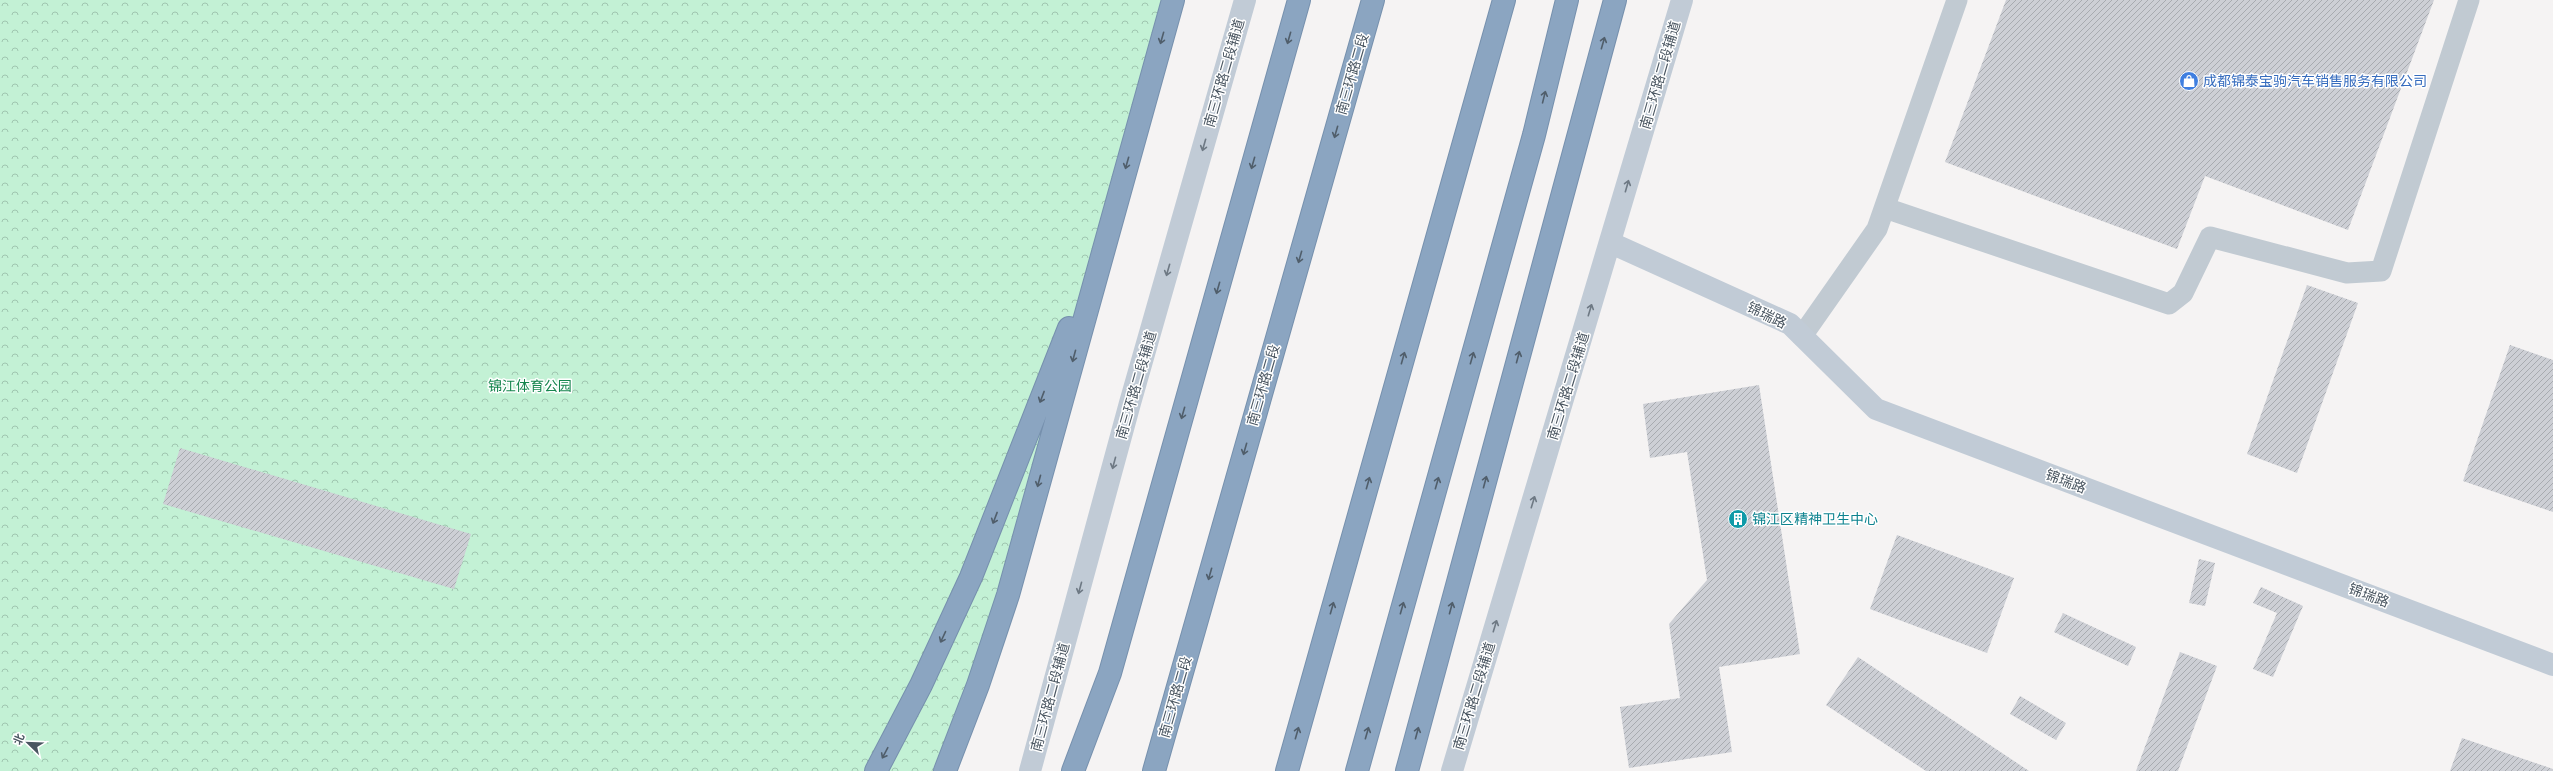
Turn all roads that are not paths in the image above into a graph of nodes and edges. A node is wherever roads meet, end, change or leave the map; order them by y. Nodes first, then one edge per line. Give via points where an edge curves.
1 (1173, 0) edge
2 (1245, 0) edge
3 (1299, 0) edge
4 (1373, 0) edge
5 (1504, 0) edge
6 (1567, 0) edge
7 (1615, 0) edge
8 (1682, 0) edge
9 (1957, 0) edge
10 (2470, 0) edge
11 (1885, 208) junction
12 (1112, 217) junction
13 (1611, 243) junction
14 (1802, 336) junction
15 (2553, 665) edge
16 (876, 771) edge
17 (945, 771) edge
18 (1030, 771) edge
19 (1073, 771) edge
20 (1154, 771) edge
21 (1287, 771) edge
22 (1357, 771) edge
23 (1407, 771) edge
24 (1452, 771) edge

1 -> 12 highway
2 -> 18 main road, 南三环路二段辅道 via 1132,396
3 -> 19 highway via 1110,673
4 -> 20 highway, 南三环路二段
21 -> 5 highway
22 -> 6 highway via 1534,135
23 -> 7 highway
13 -> 8 main road, 南三环路二段辅道
9 - 11 lane
10 - 11 lane via 2381,271 2347,273 2210,237 2183,293 2169,304
11 - 14 lane via 1877,229
12 -> 16 highway via 971,577 921,685
12 -> 17 highway via 1008,595
13 - 14 main road, 锦瑞路 via 1790,324
24 -> 13 main road, 南三环路二段辅道
14 - 15 main road, 锦瑞路 via 1876,409

